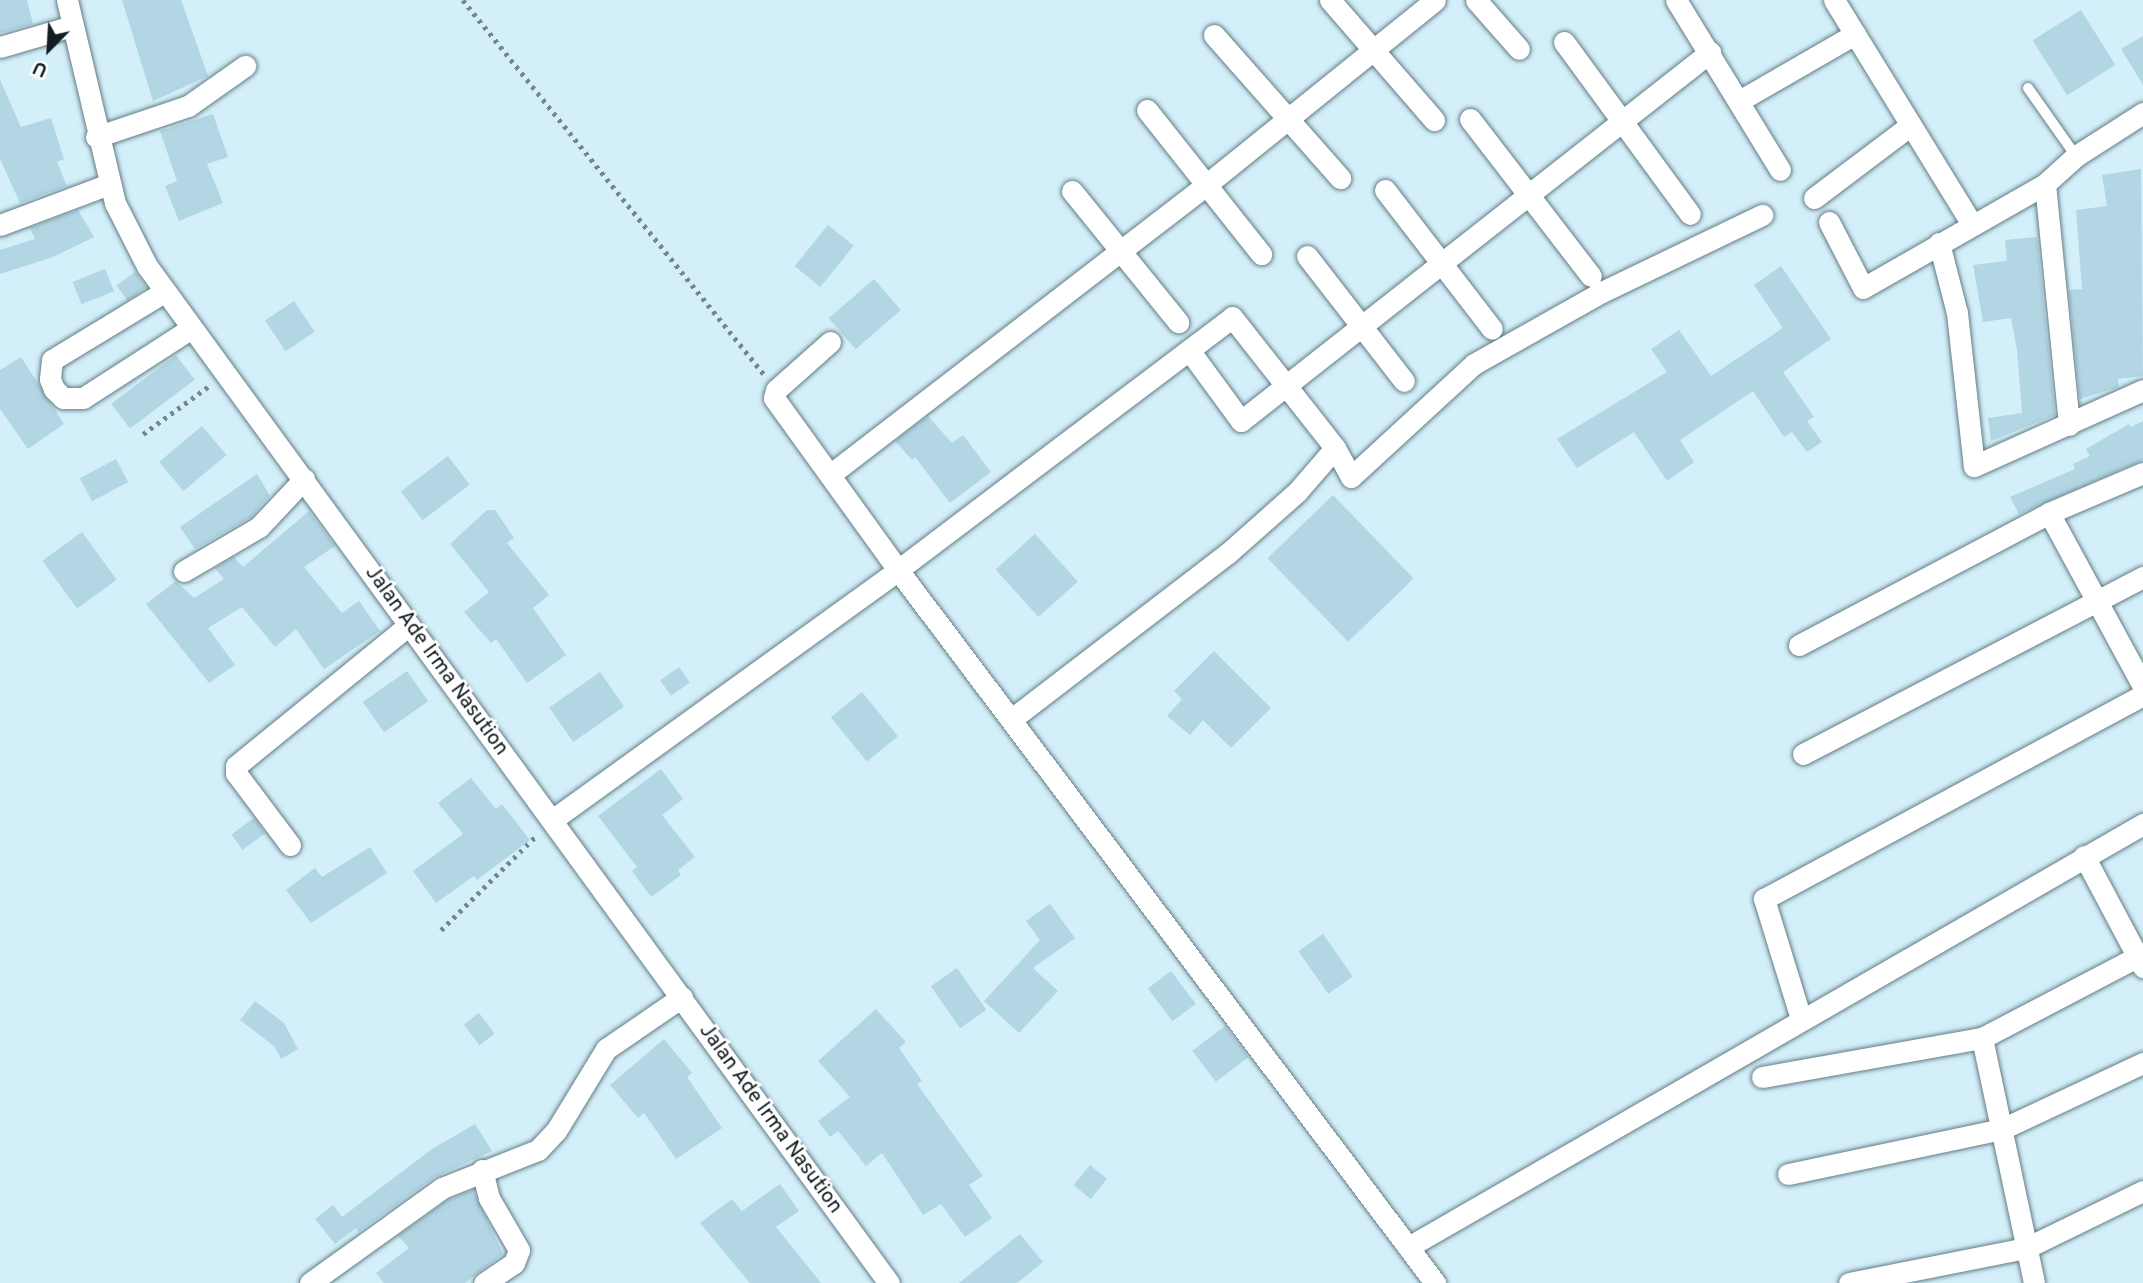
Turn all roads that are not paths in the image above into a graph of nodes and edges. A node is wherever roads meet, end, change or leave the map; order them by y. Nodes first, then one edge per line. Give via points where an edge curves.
1 (68, 0) edge
2 (1330, 0) edge
3 (1435, 0) edge
4 (1476, 0) edge
5 (1676, 0) edge
6 (1834, 0) edge
7 (72, 26) junction
8 (1855, 34) junction
9 (1214, 35) dead end
10 (1564, 42) dead end
11 (0, 47) edge
12 (1519, 49) dead end
13 (1373, 51) junction
14 (1710, 52) junction
15 (245, 66) dead end
16 (2028, 88) dead end
17 (1739, 101) junction
18 (1147, 110) dead end
19 (2143, 113) edge
20 (1289, 118) junction
21 (1434, 120) dead end
22 (1470, 120) dead end
23 (1621, 123) junction
24 (1911, 125) junction
25 (96, 137) junction
26 (2076, 156) junction
27 (1780, 170) dead end
28 (1340, 178) dead end
29 (109, 184) junction
30 (2045, 184) junction
31 (1206, 185) junction
32 (1385, 190) dead end
33 (1072, 191) dead end
34 (1529, 196) junction
35 (1814, 198) dead end
36 (1690, 214) dead end
37 (1762, 215) dead end
38 (1829, 222) dead end
39 (1972, 224) junction
40 (0, 225) edge
41 (1939, 243) junction
42 (1119, 251) junction
43 (1261, 254) dead end
44 (1307, 256) dead end
45 (1443, 265) junction
46 (1591, 276) dead end
47 (164, 292) junction
48 (1178, 322) dead end
49 (1365, 328) junction
50 (190, 329) junction
51 (1492, 329) dead end
52 (830, 342) dead end
53 (1189, 350) junction
54 (1404, 381) dead end
55 (1287, 389) junction
56 (2143, 390) edge
57 (2069, 425) junction
58 (1335, 449) junction
59 (2143, 473) edge
60 (831, 474) junction
61 (304, 479) junction
62 (2049, 513) junction
63 (898, 570) junction
64 (184, 571) dead end
65 (2143, 577) edge
66 (2096, 598) junction
67 (410, 625) junction
68 (1798, 645) dead end
69 (2143, 686) edge
70 (2143, 695) edge
71 (1013, 718) junction
72 (1803, 754) dead end
73 (552, 820) junction
74 (2143, 824) edge
75 (290, 845) dead end
76 (2084, 856) junction
77 (2141, 959) edge
78 (682, 997) junction
79 (1801, 1018) junction
80 (1982, 1038) junction
81 (2143, 1063) edge
82 (1762, 1077) dead end
83 (2002, 1129) junction
84 (482, 1170) junction
85 (1788, 1174) dead end
86 (2143, 1191) edge
87 (1410, 1245) junction
88 (2026, 1248) junction
89 (310, 1283) edge
90 (484, 1283) edge
91 (889, 1283) edge
92 (1435, 1283) edge
93 (1849, 1283) edge
94 (2034, 1283) edge

1 - 7 street, Jalan Ade Irma Nasution
2 - 13 street
3 - 13 street
4 - 12 street
5 - 14 street
6 - 8 street
7 - 11 street
7 - 25 street, Jalan Ade Irma Nasution
8 - 17 street
8 - 24 street
9 - 20 street
10 - 23 street
13 - 20 street
13 - 21 street
14 - 17 street
14 - 23 street
15 - 25 street via 180,109
16 - 26 lane
17 - 27 street
18 - 31 street
19 - 26 street
20 - 28 street
20 - 31 street
22 - 34 street
23 - 34 street
23 - 36 street
24 - 35 street
24 - 39 street
25 - 29 street, Jalan Ade Irma Nasution
26 - 30 street
29 - 40 street
29 - 47 street, Jalan Ade Irma Nasution via 136,248
30 - 39 street
30 - 57 street
31 - 42 street
31 - 43 street
32 - 45 street
33 - 42 street
34 - 45 street
34 - 46 street
37 - 58 street via 1602,292 1474,364 1351,477
38 - 41 street via 1863,288
39 - 41 street
41 - 57 street via 1957,313 1974,467
42 - 48 street
42 - 60 street
44 - 49 street
45 - 49 street
45 - 51 street
47 - 50 street, Jalan Ade Irma Nasution
47 - 50 street via 52,360 54,389 63,398 83,398
49 - 54 street
49 - 55 street
50 - 61 street, Jalan Ade Irma Nasution
52 - 60 street via 776,390 778,406
53 - 55 street via 1241,421
53 - 55 street via 1232,317
53 - 63 street
55 - 58 street
56 - 57 street
58 - 71 street via 1297,492 1227,554
59 - 62 street
60 - 63 street
61 - 64 street via 259,527
61 - 67 street, Jalan Ade Irma Nasution
62 - 66 street
62 - 68 street
63 - 71 street via 960,656
63 - 73 street
65 - 66 street
66 - 69 street
66 - 72 street
67 - 73 street, Jalan Ade Irma Nasution
67 - 75 street via 236,765 236,773
70 - 79 street via 1764,900
71 - 87 street via 1251,1034 1364,1194
73 - 78 street, Jalan Ade Irma Nasution
74 - 76 street
76 - 77 street
76 - 79 street
77 - 80 street
78 - 84 street via 606,1049 556,1131 538,1150 518,1161
78 - 91 street, Jalan Ade Irma Nasution
79 - 87 street
80 - 82 street
80 - 83 street
81 - 83 street
83 - 85 street
83 - 88 street
84 - 89 street via 442,1188
84 - 90 street via 489,1198 519,1250 514,1263
86 - 88 street
87 - 92 street
88 - 93 street
88 - 94 street

